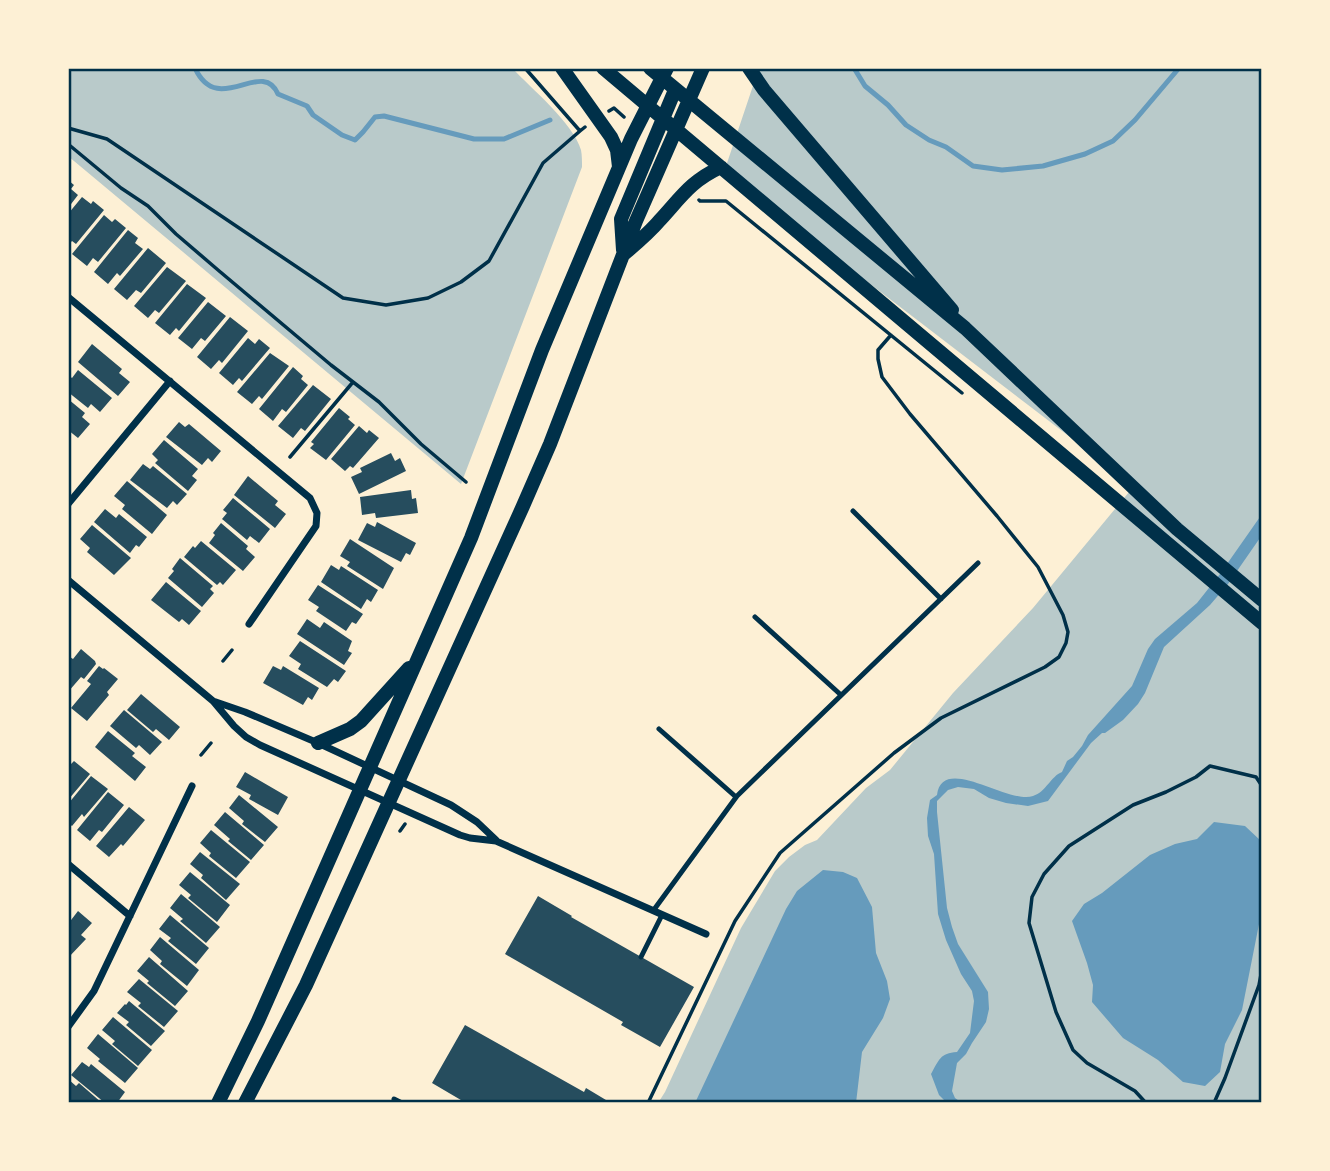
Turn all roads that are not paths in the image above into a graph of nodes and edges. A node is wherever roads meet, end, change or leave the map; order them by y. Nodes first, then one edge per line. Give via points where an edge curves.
1 (562, 68) edge
2 (603, 68) edge
3 (650, 68) edge
4 (703, 68) edge
5 (749, 68) edge
6 (665, 73) edge
7 (675, 90) junction
8 (689, 102) junction
9 (647, 105) junction
10 (663, 118) junction
11 (677, 130) junction
12 (721, 167) junction
13 (619, 169) junction
14 (623, 255) junction
15 (68, 297) edge
16 (964, 328) junction
17 (170, 381) junction
18 (68, 504) edge
19 (853, 511) dead end
20 (978, 563) dead end
21 (68, 580) edge
22 (940, 599) junction
23 (1262, 600) edge
24 (755, 618) dead end
25 (1262, 623) edge
26 (249, 624) dead end
27 (419, 657) junction
28 (841, 695) junction
29 (213, 701) junction
30 (659, 729) dead end
31 (318, 743) junction
32 (369, 767) junction
33 (399, 781) junction
34 (192, 786) dead end
35 (358, 790) junction
36 (736, 797) junction
37 (389, 804) junction
38 (496, 841) junction
39 (68, 864) edge
40 (653, 911) junction
41 (662, 915) junction
42 (130, 916) junction
43 (706, 934) dead end
44 (641, 957) dead end
45 (68, 1027) edge
46 (394, 1099) dead end
47 (218, 1103) edge
48 (245, 1103) edge
49 (402, 1103) edge

1 - 13 main road via 611,136
2 - 9 main road
3 - 6 main road
4 - 8 main road
5 - 16 main road
6 - 7 main road
6 - 9 main road
7 - 8 main road
7 - 10 main road
8 - 11 main road
8 - 16 main road
9 - 10 main road
9 - 13 main road
10 - 11 main road
10 - 14 main road via 621,219
11 - 12 main road
11 - 14 main road
12 - 14 main road via 691,184
12 - 25 main road
13 - 27 main road
14 - 33 main road via 550,444
15 - 17 street
16 - 23 main road via 1177,529
17 - 18 street
17 - 26 street via 310,498 317,513 316,526
19 - 22 lane
20 - 22 lane
21 - 29 street
22 - 28 lane
24 - 28 lane
27 - 31 main road via 361,721
27 - 32 main road
28 - 36 lane
29 - 31 street
29 - 35 street via 253,741
30 - 36 lane
31 - 32 street
32 - 33 street
32 - 35 main road
33 - 37 main road
33 - 38 street via 465,813
34 - 42 street
35 - 37 street
35 - 47 main road
36 - 40 lane
37 - 38 street via 460,835
37 - 48 main road via 306,985
38 - 40 street
39 - 42 street
40 - 41 street
41 - 43 street
41 - 44 lane
42 - 45 street via 94,991
46 - 49 lane

